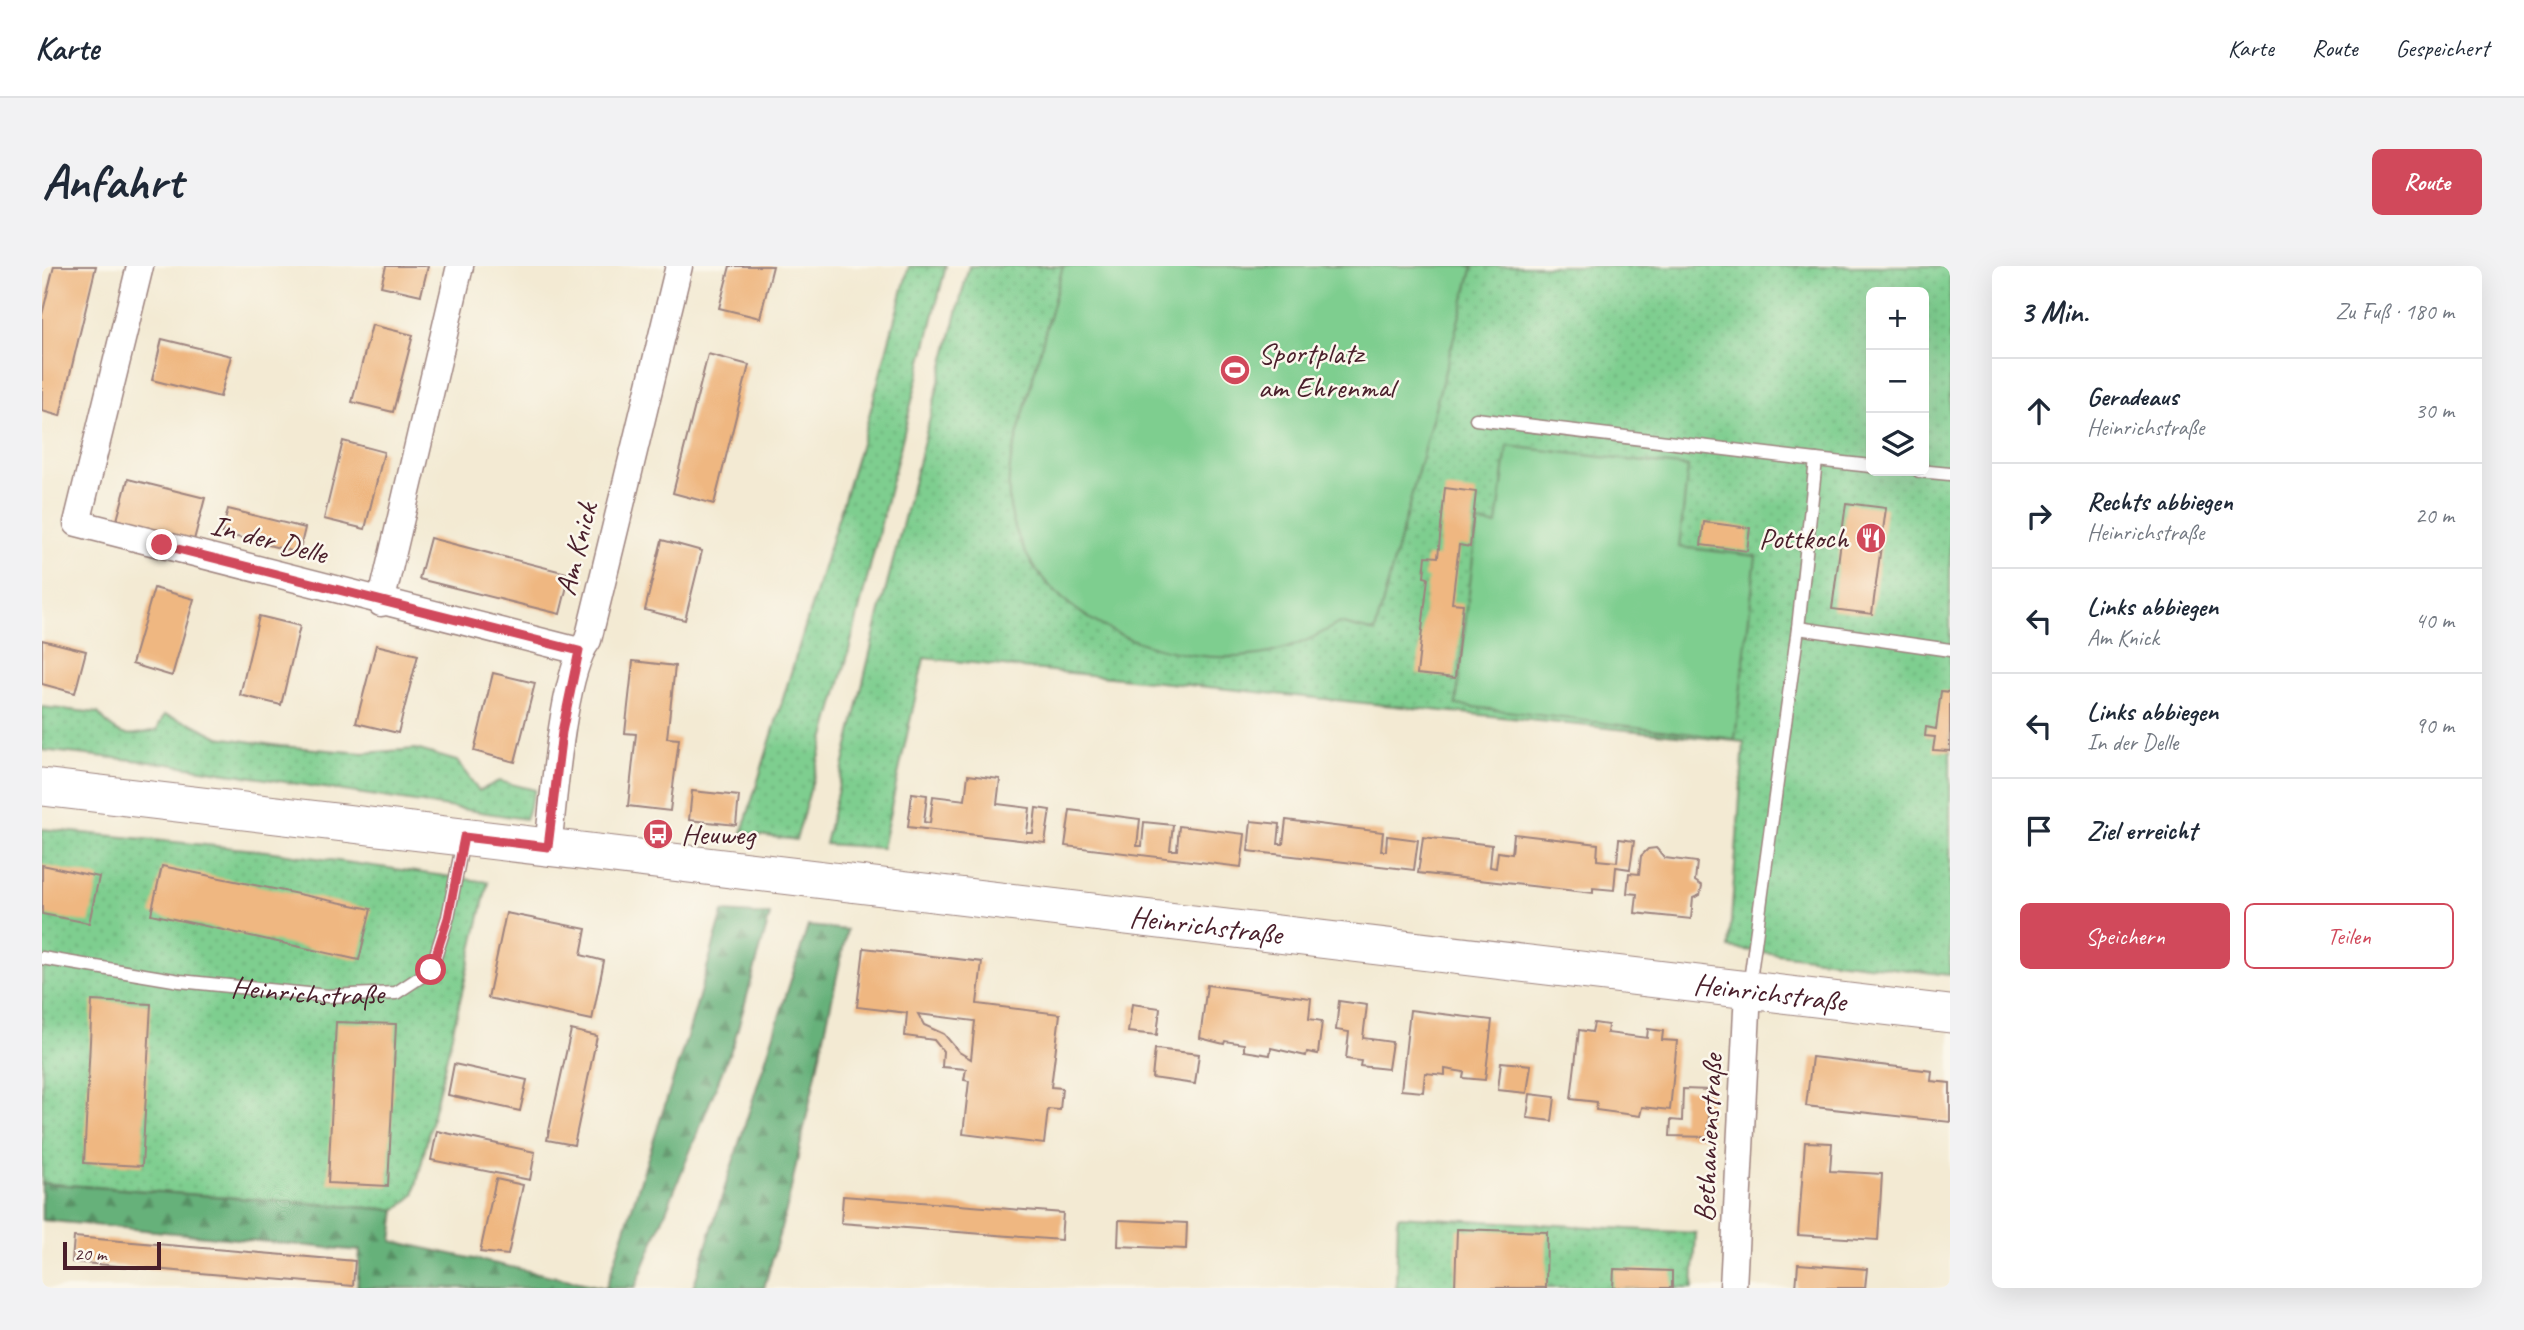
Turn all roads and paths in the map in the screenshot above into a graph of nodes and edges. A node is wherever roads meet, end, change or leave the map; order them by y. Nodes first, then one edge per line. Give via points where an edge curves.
1 (140, 266) edge
2 (460, 266) edge
3 (679, 266) edge
4 (1476, 419) dead end
5 (1816, 460) junction
6 (1866, 465) edge
7 (1929, 472) edge
8 (1950, 474) edge
9 (381, 603) junction
10 (1798, 628) junction
11 (1950, 650) edge
12 (579, 651) junction
13 (42, 787) edge
14 (464, 837) junction
15 (548, 847) junction
16 (42, 958) edge
17 (1748, 990) junction
18 (1950, 1014) edge
19 (1733, 1288) edge

1 - 9 street, In der Delle via 77,523
2 - 9 street
3 - 12 street, Am Knick via 588,640
4 - 5 lane
5 - 6 lane
5 - 10 lane
7 - 8 lane
9 - 12 street, In der Delle
10 - 11 lane
10 - 17 lane
12 - 15 street, Am Knick via 562,732
13 - 14 street, Heinrichstraße
14 - 15 street, Heinrichstraße
14 - 16 lane, Heinrichstraße via 448,918 431,970 396,993 328,996 193,983
15 - 17 street, Heinrichstraße
17 - 18 street, Heinrichstraße
17 - 19 street, Bethanienstraße

